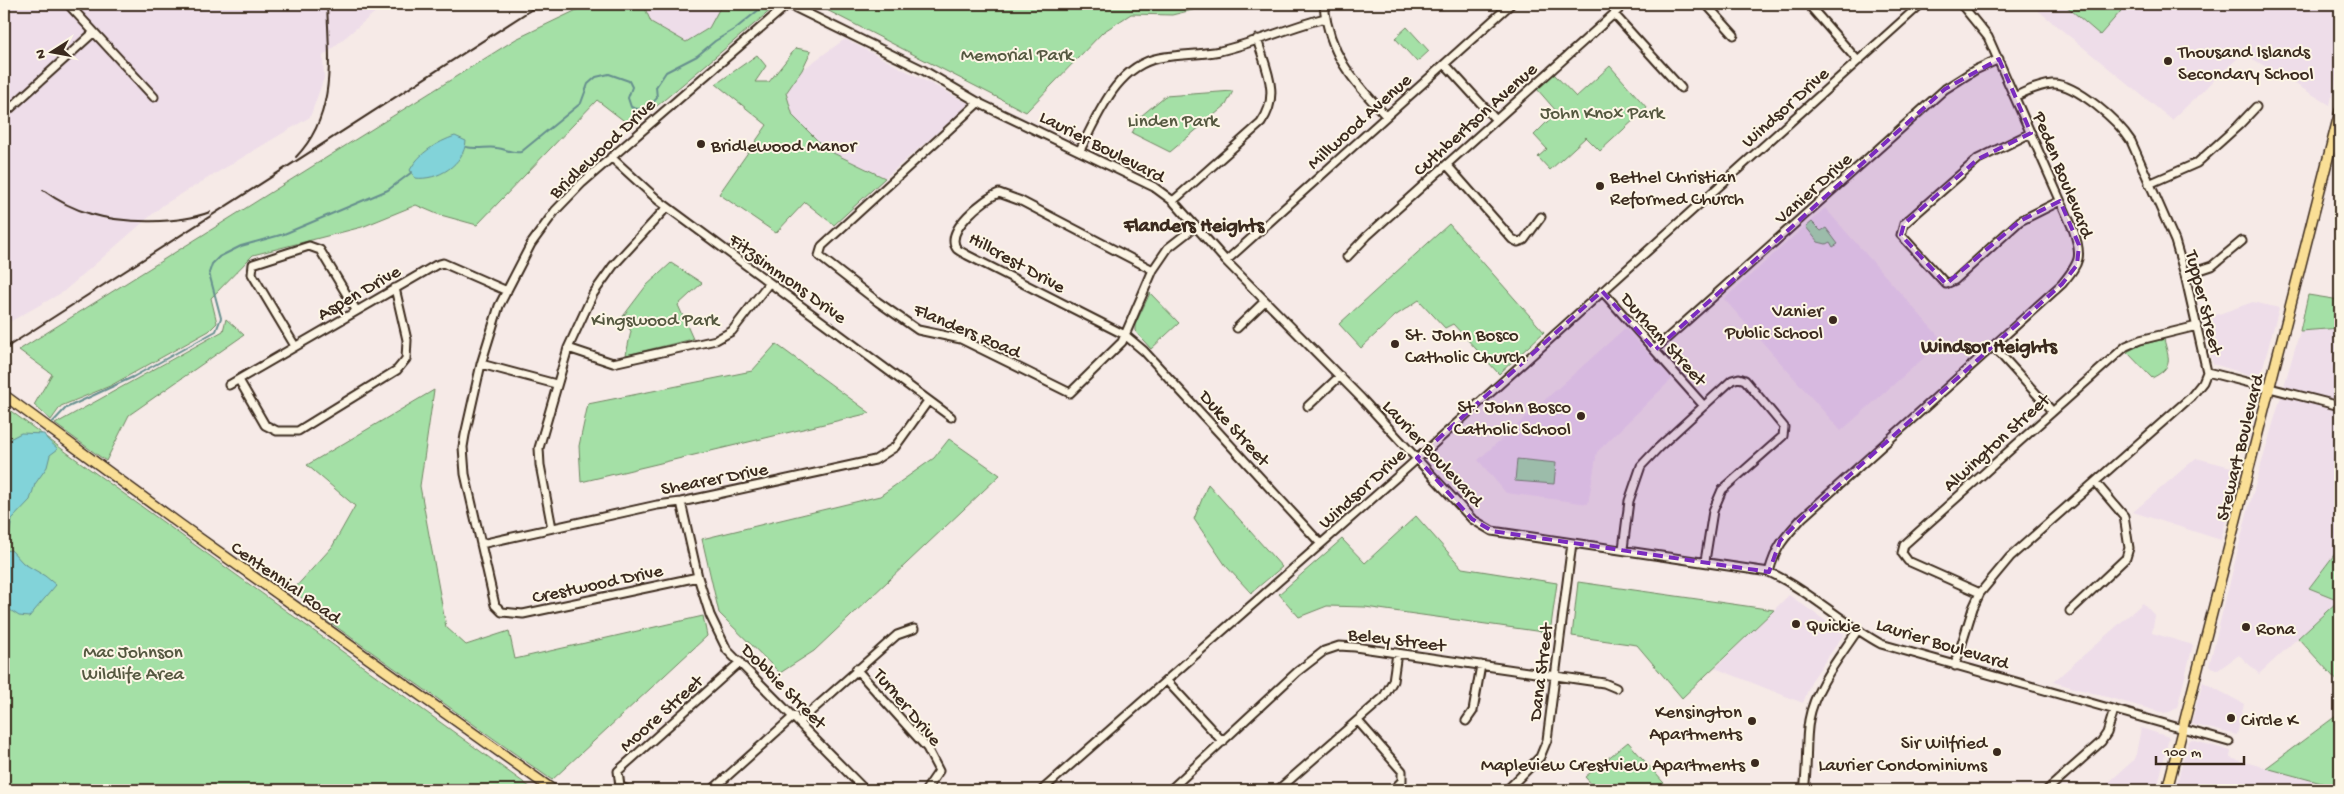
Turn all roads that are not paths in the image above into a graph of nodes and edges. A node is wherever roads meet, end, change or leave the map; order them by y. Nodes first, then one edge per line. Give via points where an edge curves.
1 (68, 4) edge
2 (788, 4) edge
3 (1511, 4) edge
4 (1625, 4) edge
5 (1706, 4) edge
6 (1808, 4) edge
7 (1921, 4) edge
8 (1961, 4) edge
9 (1324, 6) dead end
10 (1614, 14) junction
11 (1325, 18) junction
12 (94, 33) junction
13 (1734, 34) dead end
14 (1257, 39) junction
15 (1999, 59) junction
16 (1858, 61) junction
17 (1445, 64) junction
18 (1681, 88) dead end
19 (2016, 96) junction
20 (154, 97) dead end
21 (979, 102) junction
22 (2256, 107) dead end
23 (2340, 111) edge
24 (4, 114) edge
25 (1386, 116) junction
26 (1496, 120) junction
27 (2031, 134) junction
28 (1080, 150) junction
29 (611, 157) junction
30 (1447, 165) junction
31 (2149, 184) junction
32 (1173, 201) junction
33 (2060, 201) junction
34 (667, 207) junction
35 (1541, 217) dead end
36 (1196, 226) junction
37 (2242, 241) dead end
38 (1347, 258) dead end
39 (1226, 261) junction
40 (1153, 270) junction
41 (2185, 275) junction
42 (769, 283) junction
43 (395, 288) junction
44 (507, 291) junction
45 (1602, 291) junction
46 (1265, 301) junction
47 (356, 310) junction
48 (2197, 326) junction
49 (1237, 328) dead end
50 (1124, 334) junction
51 (295, 346) junction
52 (1993, 346) junction
53 (568, 348) junction
54 (1655, 350) junction
55 (481, 364) junction
56 (2207, 372) junction
57 (1340, 376) junction
58 (239, 380) junction
59 (556, 384) junction
60 (230, 385) dead end
61 (2269, 388) junction
62 (4, 395) edge
63 (928, 401) junction
64 (1308, 406) dead end
65 (1704, 406) junction
66 (2340, 406) edge
67 (2052, 411) junction
68 (951, 417) dead end
69 (1417, 458) junction
70 (2096, 483) junction
71 (681, 502) junction
72 (552, 528) junction
73 (1572, 543) junction
74 (481, 544) junction
75 (1321, 544) junction
76 (1623, 549) junction
77 (1706, 561) junction
78 (1769, 572) junction
79 (698, 577) junction
80 (1980, 593) junction
81 (2070, 611) dead end
82 (502, 612) joint
83 (914, 629) dead end
84 (1858, 631) junction
85 (1397, 654) junction
86 (740, 662) junction
87 (1481, 665) junction
88 (1955, 666) junction
89 (856, 669) junction
90 (1554, 675) junction
91 (1167, 681) junction
92 (1616, 688) dead end
93 (2114, 710) junction
94 (797, 719) junction
95 (1358, 721) junction
96 (1466, 721) dead end
97 (2182, 730) junction
98 (1223, 742) junction
99 (2229, 742) dead end
100 (553, 790) edge
101 (627, 790) edge
102 (712, 790) edge
103 (865, 790) edge
104 (926, 790) edge
105 (1042, 790) edge
106 (1170, 790) edge
107 (1278, 790) edge
108 (1393, 790) edge
109 (1507, 790) edge
110 (1804, 790) edge
111 (2046, 790) edge
112 (2167, 790) edge

1 - 12 street
2 - 21 street, Laurier Boulevard via 923,70
2 - 29 street, Bridlewood Drive
3 - 17 street, Millwood Avenue
4 - 10 street, Cuthbertson Avenue
5 - 13 street
6 - 16 street
7 - 16 street, Windsor Drive
8 - 15 street, Peden Boulevard via 1988,37
9 - 11 street
10 - 18 street
10 - 26 street, Cuthbertson Avenue
11 - 14 street
11 - 25 street via 1344,68
12 - 20 street
12 - 24 street
14 - 28 street via 1219,51 1157,58 1134,70 1121,80 1105,101
14 - 32 street via 1272,86 1268,113 1261,123
15 - 19 street, Peden Boulevard
15 - 54 street, Vanier Drive via 1945,89
16 - 45 street, Windsor Drive
17 - 25 street, Millwood Avenue
17 - 26 street
19 - 27 street, Peden Boulevard
19 - 31 street, Tupper Street via 2053,84 2068,87 2082,96 2122,128
21 - 28 street, Laurier Boulevard
21 - 50 street, Flanders Road via 822,246 819,256 918,330 960,339 1070,393 1122,342
22 - 31 street via 2197,163
23 - 61 main road, Stewart Boulevard
25 - 39 street, Millwood Avenue
26 - 30 street, Cuthbertson Avenue
27 - 33 street, Peden Boulevard
27 - 33 street via 1978,159 1904,224 1901,235 1946,284 1955,280 2020,220
28 - 32 street, Laurier Boulevard via 1154,187
29 - 34 street, Fitzsimmons Drive
29 - 44 street, Bridlewood Drive via 554,212 532,244
30 - 35 street via 1512,239 1524,240
30 - 38 street, Cuthbertson Avenue
31 - 41 street, Tupper Street
32 - 36 street, Laurier Boulevard
33 - 52 street, Peden Boulevard via 2078,245 2077,265 2062,284
34 - 42 street, Fitzsimmons Drive
34 - 53 street via 598,287
36 - 39 street, Laurier Boulevard
36 - 40 street, Flanders Road via 1168,248
37 - 41 street via 2212,266
39 - 46 street, Laurier Boulevard
40 - 50 street, Flanders Road
40 - 50 street, Hillcrest Drive via 1021,201 999,193 989,197 961,223 956,232 954,242 957,249
41 - 48 street, Tupper Street
42 - 53 street via 732,331 716,340 613,363
42 - 63 street, Fitzsimmons Drive
43 - 44 street, Aspen Drive via 431,266 443,263
43 - 47 street, Aspen Drive
43 - 58 street via 408,340 406,359 397,370 298,431 277,430 265,425
44 - 55 street, Bridlewood Drive via 489,333
45 - 54 street, Durham Street
45 - 69 street, Windsor Drive
46 - 49 street
46 - 57 street, Laurier Boulevard
47 - 51 street, Aspen Drive
47 - 51 street via 320,250 309,246 254,264 252,274
48 - 56 street, Tupper Street
48 - 67 street, Alwington Street via 2126,346
50 - 75 street, Duke Street via 1144,351
51 - 58 street, Aspen Drive
52 - 67 street
52 - 78 street, Peden Boulevard via 1802,518 1780,541
53 - 59 street
54 - 65 street, Durham Street
55 - 59 street
55 - 74 street, Bridlewood Drive via 463,447 465,474
56 - 61 street
56 - 70 street, Tupper Street via 2191,397
57 - 64 street
57 - 69 street, Laurier Boulevard
58 - 60 street, Aspen Drive
59 - 72 street via 539,448
61 - 66 street
61 - 97 main road, Stewart Boulevard
62 - 100 main road, Centennial Road
63 - 68 street, Fitzsimmons Drive
63 - 71 street, Shearer Drive via 895,447 875,460
65 - 76 street via 1641,466 1629,501
65 - 77 street via 1732,380 1739,378 1745,380 1784,426 1783,436 1722,490 1713,511
67 - 80 street, Alwington Street via 1904,544 1902,554 1908,561
69 - 73 street, Laurier Boulevard via 1472,519 1492,531
69 - 75 street, Windsor Drive
70 - 80 street, Tupper Street via 2010,557
70 - 81 street via 2124,516 2129,548 2126,558
71 - 72 street, Shearer Drive
71 - 79 street, Dobbie Street
72 - 74 street, Shearer Drive
73 - 76 street, Laurier Boulevard
73 - 90 street, Dana Street
74 - 82 street, Bridlewood Drive via 494,605
75 - 91 street, Windsor Drive
76 - 77 street, Laurier Boulevard
77 - 78 street, Laurier Boulevard
78 - 84 street, Laurier Boulevard via 1794,583
79 - 82 street, Crestwood Drive via 523,614
79 - 86 street, Dobbie Street via 710,615 727,650
80 - 88 street, Tupper Street
83 - 89 street via 897,634
84 - 88 street, Laurier Boulevard via 1881,644
84 - 110 street via 1814,702 1809,719
85 - 87 street, Beley Street
85 - 95 street via 1393,681 1383,698
85 - 98 street, Beley Street via 1339,646 1324,651
86 - 94 street, Dobbie Street
86 - 101 street, Moore Street via 618,772 620,786
87 - 90 street, Beley Street
87 - 96 street via 1473,712
88 - 93 street, Laurier Boulevard
89 - 94 street
89 - 104 street, Turner Drive via 927,748 939,770
90 - 92 street, Beley Street
90 - 109 street, Dana Street via 1546,740 1540,757
91 - 98 street
91 - 105 street, Windsor Drive
93 - 97 street, Laurier Boulevard
93 - 111 street via 2101,742
94 - 102 street
94 - 103 street, Dobbie Street
95 - 107 street
95 - 108 street via 1402,771 1402,781
97 - 99 street, Laurier Boulevard
97 - 112 main road, Stewart Boulevard
98 - 106 street, Beley Street

